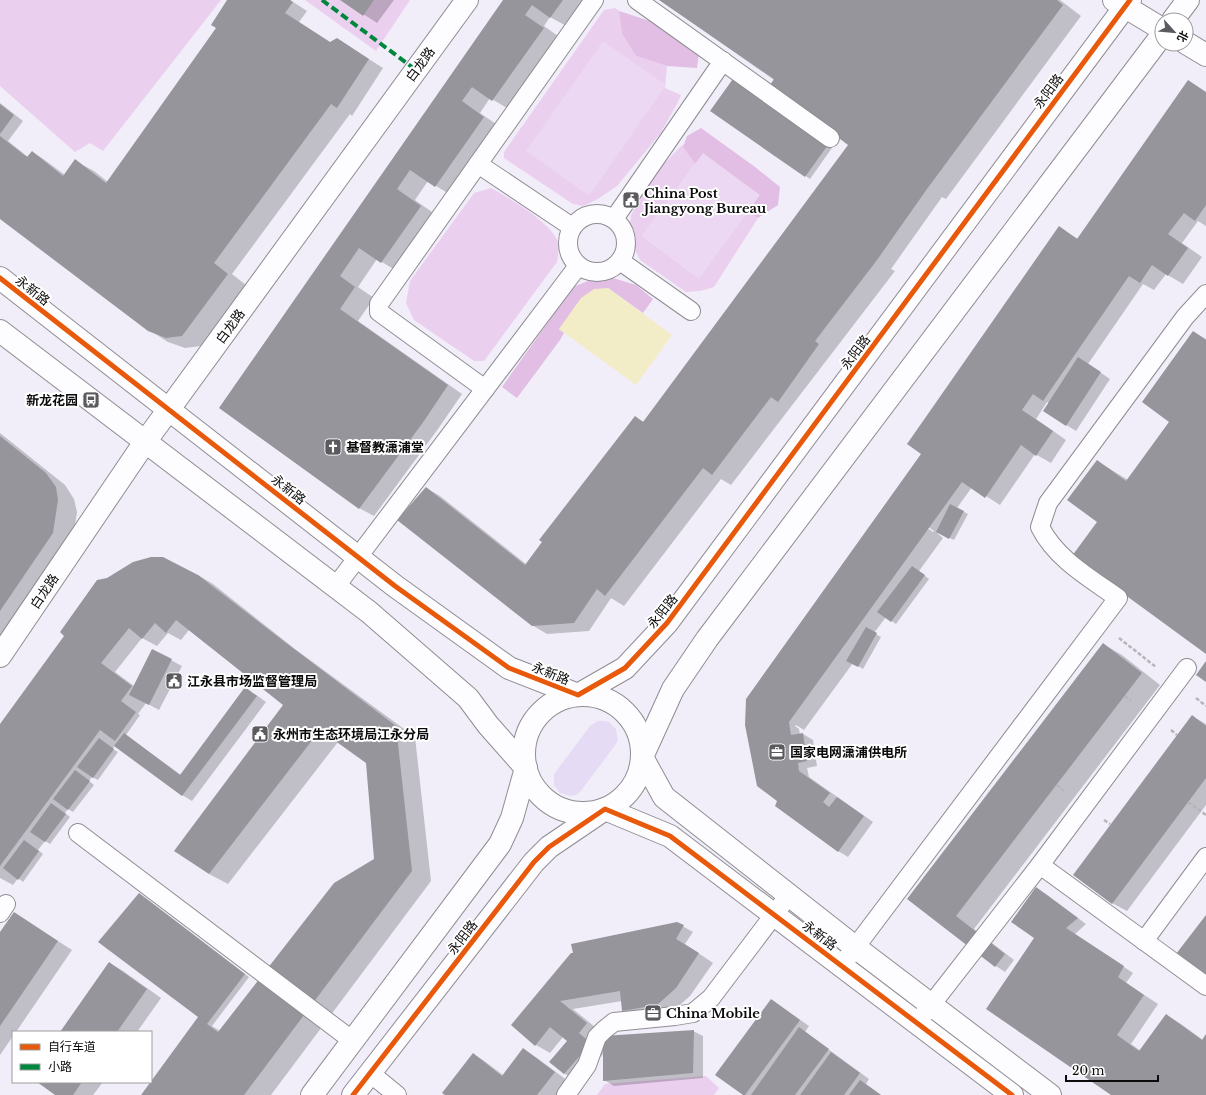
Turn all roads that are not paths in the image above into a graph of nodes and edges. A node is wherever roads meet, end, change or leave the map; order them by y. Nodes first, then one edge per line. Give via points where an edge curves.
1 (466, 0) edge
2 (594, 0) edge
3 (637, 0) edge
4 (1188, 0) edge
5 (1123, 2) edge
6 (1179, 12) edge
7 (1154, 23) edge
8 (1154, 46) edge
9 (1194, 48) edge
10 (1206, 55) edge
11 (723, 61) junction
12 (830, 138) dead end
13 (478, 164) junction
14 (614, 219) junction
15 (572, 227) junction
16 (620, 261) junction
17 (578, 266) junction
18 (0, 278) edge
19 (1206, 294) edge
20 (691, 311) dead end
21 (0, 331) edge
22 (485, 389) junction
23 (169, 410) junction
24 (145, 442) junction
25 (357, 557) junction
26 (336, 586) junction
27 (0, 656) edge
28 (1187, 668) dead end
29 (578, 695) junction
30 (642, 757) junction
31 (526, 768) junction
32 (605, 809) junction
33 (78, 833) dead end
34 (1206, 857) edge
35 (1040, 865) junction
36 (789, 895) junction
37 (774, 914) junction
38 (1144, 941) junction
39 (855, 947) junction
40 (842, 965) junction
41 (1206, 986) edge
42 (931, 1005) junction
43 (917, 1023) junction
44 (353, 1041) junction
45 (370, 1073) junction
46 (312, 1095) edge
47 (354, 1095) edge
48 (397, 1095) edge
49 (566, 1095) edge
50 (1012, 1095) edge
51 (1050, 1095) edge

1 - 23 street, 白龙路
2 - 13 lane
3 - 11 lane
4 - 6 street
5 - 7 street
5 - 29 street, 永阳路 via 667,623 625,668
8 - 30 street via 707,640 673,689
9 - 10 street
11 - 12 lane
11 - 14 lane
13 - 15 lane
13 - 22 lane via 379,304 379,312
14 - 15 lane via 600,214 587,215
14 - 16 lane via 625,234 626,244
15 - 17 lane via 567,246 570,256
16 - 17 lane via 613,268 603,272 584,270
16 - 20 lane
17 - 22 lane
18 - 23 street, 永新路
19 - 39 lane via 1185,317 1048,502 1040,527 1046,539 1060,555 1118,598
21 - 24 street
22 - 25 lane
23 - 24 street, 白龙路
23 - 25 street, 永新路
24 - 26 street
24 - 27 street, 白龙路
25 - 26 lane
25 - 29 street, 永新路 via 509,668
26 - 31 street via 468,698
28 - 35 lane
29 - 30 street via 610,701 624,711 634,724 641,740
29 - 31 street via 562,699 547,708 535,720 527,735 524,752
30 - 32 street via 639,773 632,788 620,801
30 - 36 street, 永新路 via 664,797
31 - 32 street via 532,784 542,797 556,807 572,812 589,813
31 - 44 street, 永阳路 via 512,818 500,844
32 - 37 street, 永新路 via 670,836
32 - 45 street, 永阳路 via 549,847 534,862
33 - 44 lane
34 - 38 lane
35 - 38 lane
35 - 42 lane
36 - 37 lane
36 - 39 street, 永新路
37 - 40 street, 永新路
37 - 49 lane via 711,998 692,1013 614,1022 604,1030 595,1043 587,1065
38 - 41 lane
39 - 40 lane
39 - 42 street, 永新路
40 - 43 street, 永新路
42 - 43 lane
42 - 51 street, 永新路
43 - 50 street, 永新路
44 - 46 street, 永阳路
45 - 47 street, 永阳路
45 - 48 lane

